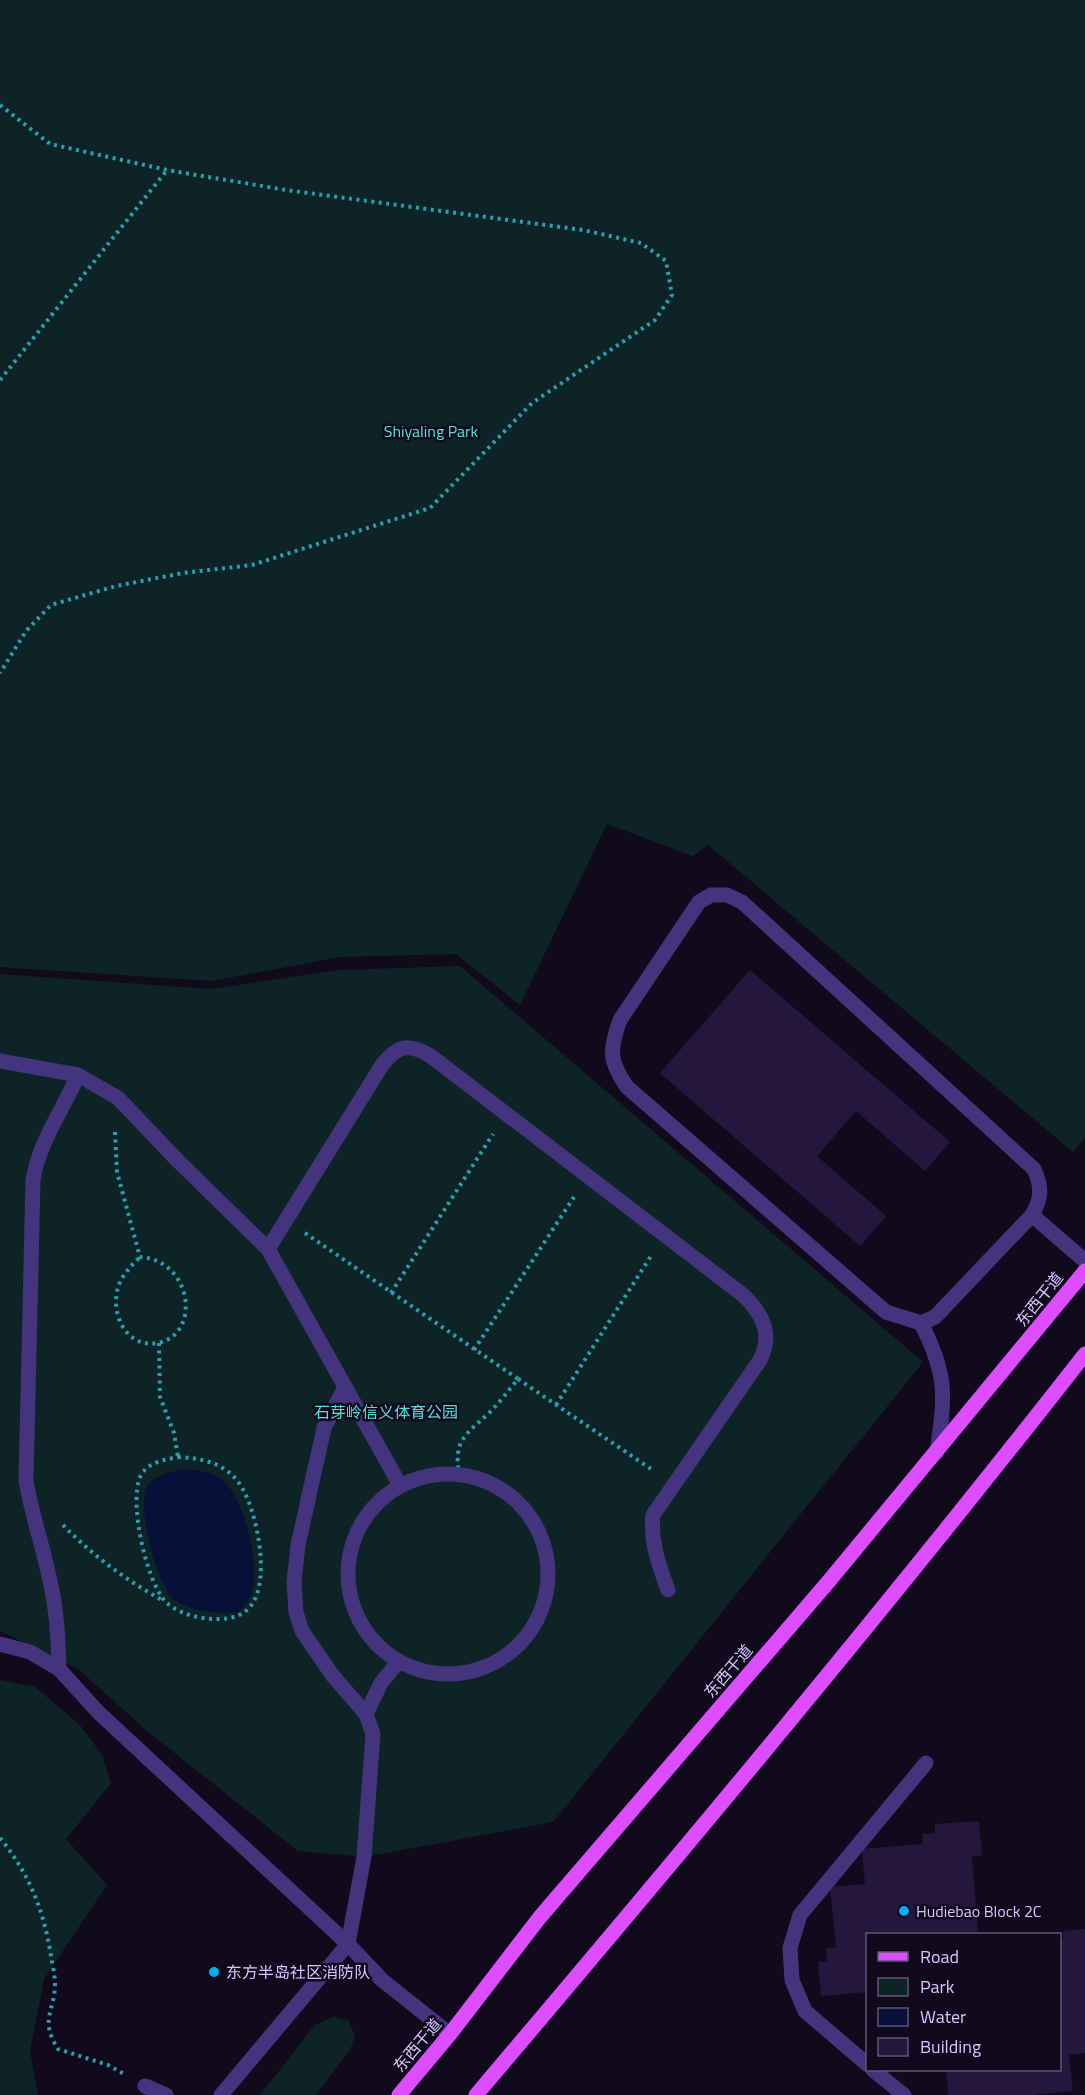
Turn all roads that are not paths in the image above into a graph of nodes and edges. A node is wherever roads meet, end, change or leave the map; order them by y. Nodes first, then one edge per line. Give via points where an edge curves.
1 (0, 1060) edge
2 (78, 1075) junction
3 (1032, 1215) junction
4 (268, 1249) junction
5 (1085, 1261) edge
6 (1085, 1271) edge
7 (921, 1323) junction
8 (1085, 1354) edge
9 (344, 1389) junction
10 (937, 1452) junction
11 (400, 1485) junction
12 (668, 1590) dead end
13 (0, 1644) edge
14 (399, 1661) junction
15 (59, 1669) junction
16 (366, 1714) junction
17 (926, 1764) dead end
18 (348, 1944) junction
19 (450, 2034) junction
20 (866, 2064) edge
21 (874, 2071) edge
22 (145, 2086) road end
23 (166, 2095) edge
24 (221, 2095) edge
25 (399, 2095) edge
26 (476, 2095) edge
27 (904, 2095) edge

1 - 2 street
2 - 4 street via 118,1098
2 - 15 street via 37,1157 33,1180 26,1481 32,1518 51,1581
3 - 5 street
3 - 7 street via 935,1317
3 - 7 street via 1042,1185 1034,1169 742,902 727,895 711,895 699,902 620,1020 612,1040 612,1061 619,1076 627,1088 886,1312
4 - 9 street
4 - 12 street via 382,1065 398,1048 407,1046 418,1048 506,1113 756,1307 766,1340 760,1360 653,1515 655,1553
6 - 10 main road, 东西干道
7 - 10 street via 939,1362 944,1390
8 - 26 main road via 777,1739
9 - 11 street
9 - 16 street via 324,1428 298,1545 296,1612 302,1631
10 - 19 main road, 东西干道 via 540,1917
11 - 14 street via 377,1500 358,1526 348,1557 347,1589 358,1620 377,1646
11 - 14 street via 440,1473 459,1474 475,1476 506,1491 531,1515 546,1546 549,1581 541,1614 523,1641 498,1661 467,1673 435,1674
13 - 15 street via 30,1652
14 - 16 street via 381,1683
15 - 18 street via 98,1712
16 - 18 street via 373,1734 372,1762 364,1857
17 - 20 street via 800,1915 790,1948 792,1980 806,2011
18 - 19 street via 382,1980
18 - 24 street
19 - 25 main road, 东西干道
21 - 27 street
22 - 23 street

